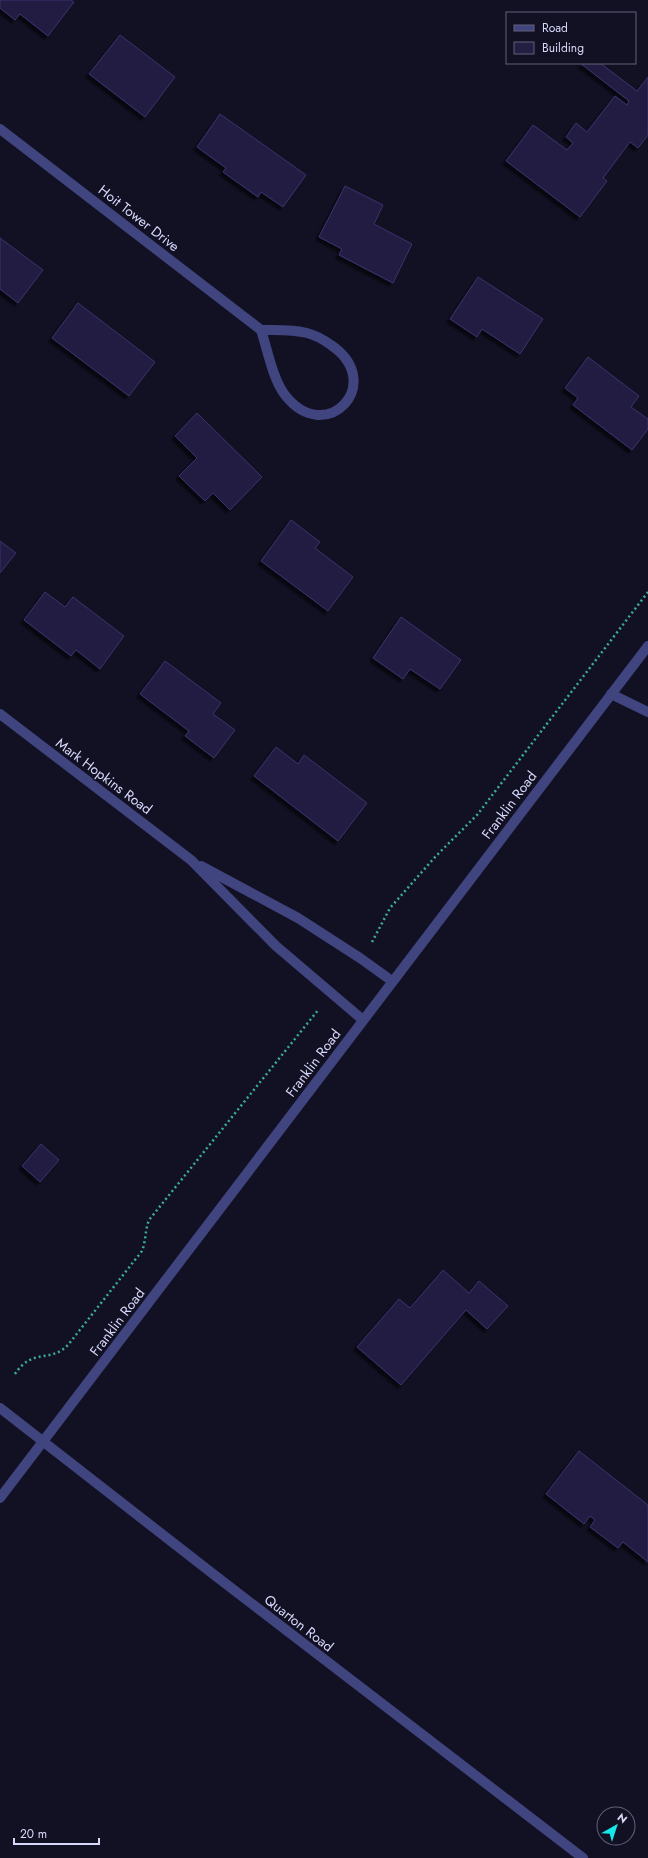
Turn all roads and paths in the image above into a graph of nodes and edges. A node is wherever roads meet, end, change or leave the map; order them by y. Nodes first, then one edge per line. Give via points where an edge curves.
1 (0, 129) edge
2 (261, 330) junction
3 (648, 592) edge
4 (648, 646) edge
5 (611, 694) junction
6 (648, 712) edge
7 (0, 714) edge
8 (191, 860) junction
9 (373, 940) dead end
10 (392, 981) junction
11 (315, 1013) dead end
12 (363, 1020) junction
13 (15, 1374) dead end
14 (0, 1408) edge
15 (43, 1442) junction
16 (0, 1498) edge
17 (583, 1858) edge

1 - 2 street, Hoit Tower Drive
2 - 2 street via 306,332 337,349 353,373 354,385 344,406 325,415 311,414 296,407 281,389
3 - 9 path via 477,815 390,908
4 - 5 street, Franklin Road
5 - 6 street
5 - 10 street, Franklin Road
7 - 8 street, Mark Hopkins Road
8 - 10 street, Mark Hopkins Road via 298,918
8 - 12 street, Mark Hopkins Road via 276,946
10 - 12 street, Franklin Road
11 - 13 path via 149,1220 145,1228 142,1251 68,1345 58,1353 28,1360
12 - 15 street, Franklin Road
14 - 15 street, Quarton Road
15 - 16 street, Franklin Road
15 - 17 street, Quarton Road

